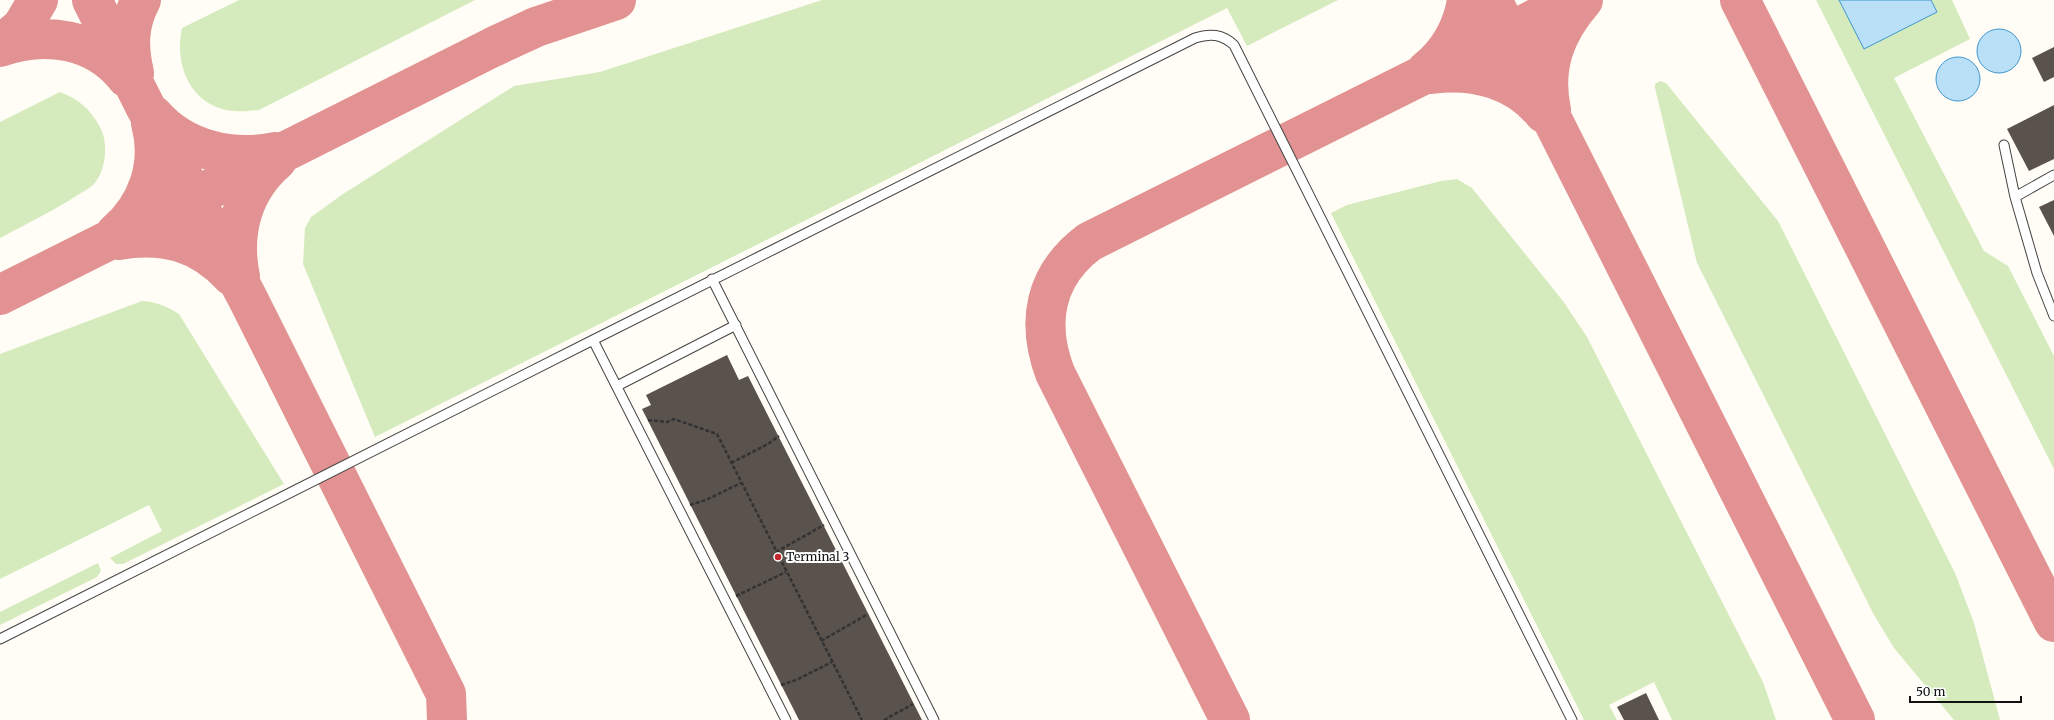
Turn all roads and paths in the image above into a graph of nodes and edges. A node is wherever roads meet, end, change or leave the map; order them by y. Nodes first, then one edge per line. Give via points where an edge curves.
1 (2004, 146) dead end
2 (2054, 175) edge
3 (2015, 197) junction
4 (712, 279) junction
5 (2054, 316) edge
6 (736, 326) junction
7 (593, 340) junction
8 (617, 386) junction
9 (648, 420) dead end
10 (780, 436) dead end
11 (731, 463) junction
12 (741, 483) junction
13 (690, 505) dead end
14 (824, 525) dead end
15 (776, 552) junction
16 (786, 572) junction
17 (736, 596) dead end
18 (868, 613) dead end
19 (0, 639) edge
20 (821, 641) junction
21 (832, 662) junction
22 (781, 685) dead end
23 (914, 704) dead end
24 (786, 720) edge
25 (862, 720) edge
26 (884, 720) edge
27 (934, 720) edge
28 (1572, 720) edge

1 - 3 lane
2 - 3 lane
3 - 5 lane via 2037,273
4 - 6 lane
4 - 7 lane
4 - 28 lane via 1195,38 1206,34 1227,39 1237,52
6 - 8 lane
6 - 27 lane
7 - 8 lane
7 - 19 lane
8 - 24 lane
9 - 11 path via 667,422 674,419 717,434
10 - 11 path
11 - 12 path
12 - 13 path
12 - 15 path
14 - 15 path
15 - 16 path
16 - 17 path
16 - 20 path
18 - 20 path
20 - 21 path
21 - 22 path
21 - 25 path
23 - 26 path

